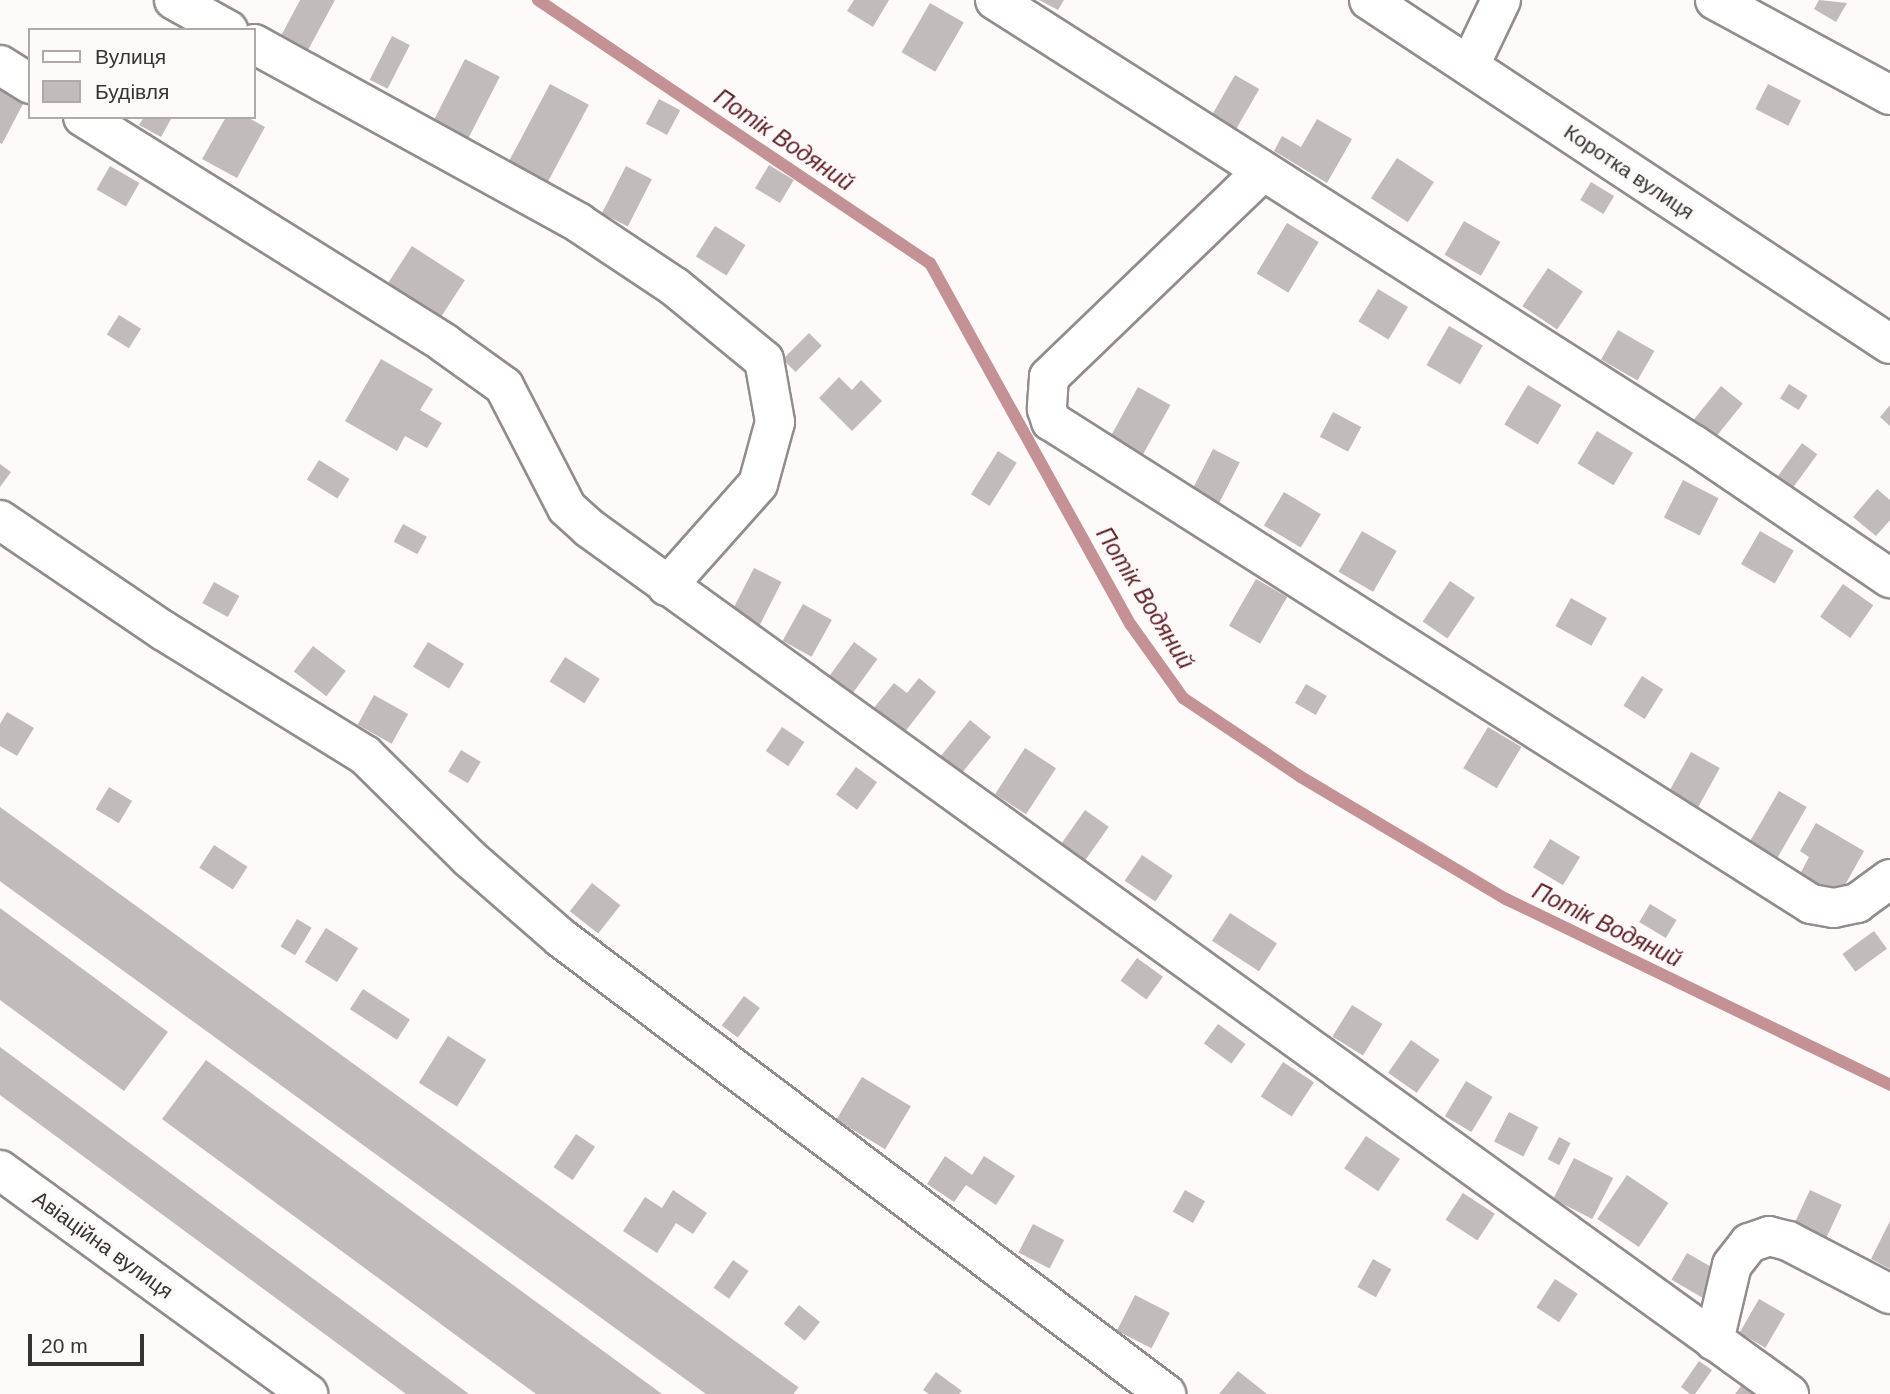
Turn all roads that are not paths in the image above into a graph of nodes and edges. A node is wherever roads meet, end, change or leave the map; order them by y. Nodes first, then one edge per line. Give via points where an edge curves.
1 (174, 0) edge
2 (995, 0) edge
3 (1369, 0) edge
4 (1501, 0) edge
5 (1715, 0) edge
6 (224, 28) edge
7 (256, 45) edge
8 (0, 65) edge
9 (1470, 65) junction
10 (28, 83) edge
11 (1890, 95) edge
12 (86, 119) edge
13 (1263, 171) junction
14 (1890, 344) edge
15 (0, 520) edge
16 (1890, 578) edge
17 (667, 586) junction
18 (1890, 879) edge
19 (0, 1170) edge
20 (1890, 1294) edge
21 (1714, 1341) junction
22 (308, 1394) edge
23 (1166, 1394) edge
24 (1789, 1394) edge

1 - 6 street
2 - 13 street
3 - 9 street, Коротка вулиця
4 - 9 street
5 - 11 street
7 - 17 street via 579,223 675,287 764,360 775,422 758,484
8 - 10 street
9 - 14 street, Коротка вулиця
12 - 17 street via 444,343 504,386 567,508
13 - 16 street via 1694,445
13 - 18 street via 1049,377 1051,421 1811,904 1834,908 1857,903
15 - 23 street via 164,631 365,755 469,858 561,938
17 - 21 street
19 - 22 street, Авіаційна вулиця
20 - 21 street via 1788,1241 1769,1236 1749,1243 1732,1265
21 - 24 street

